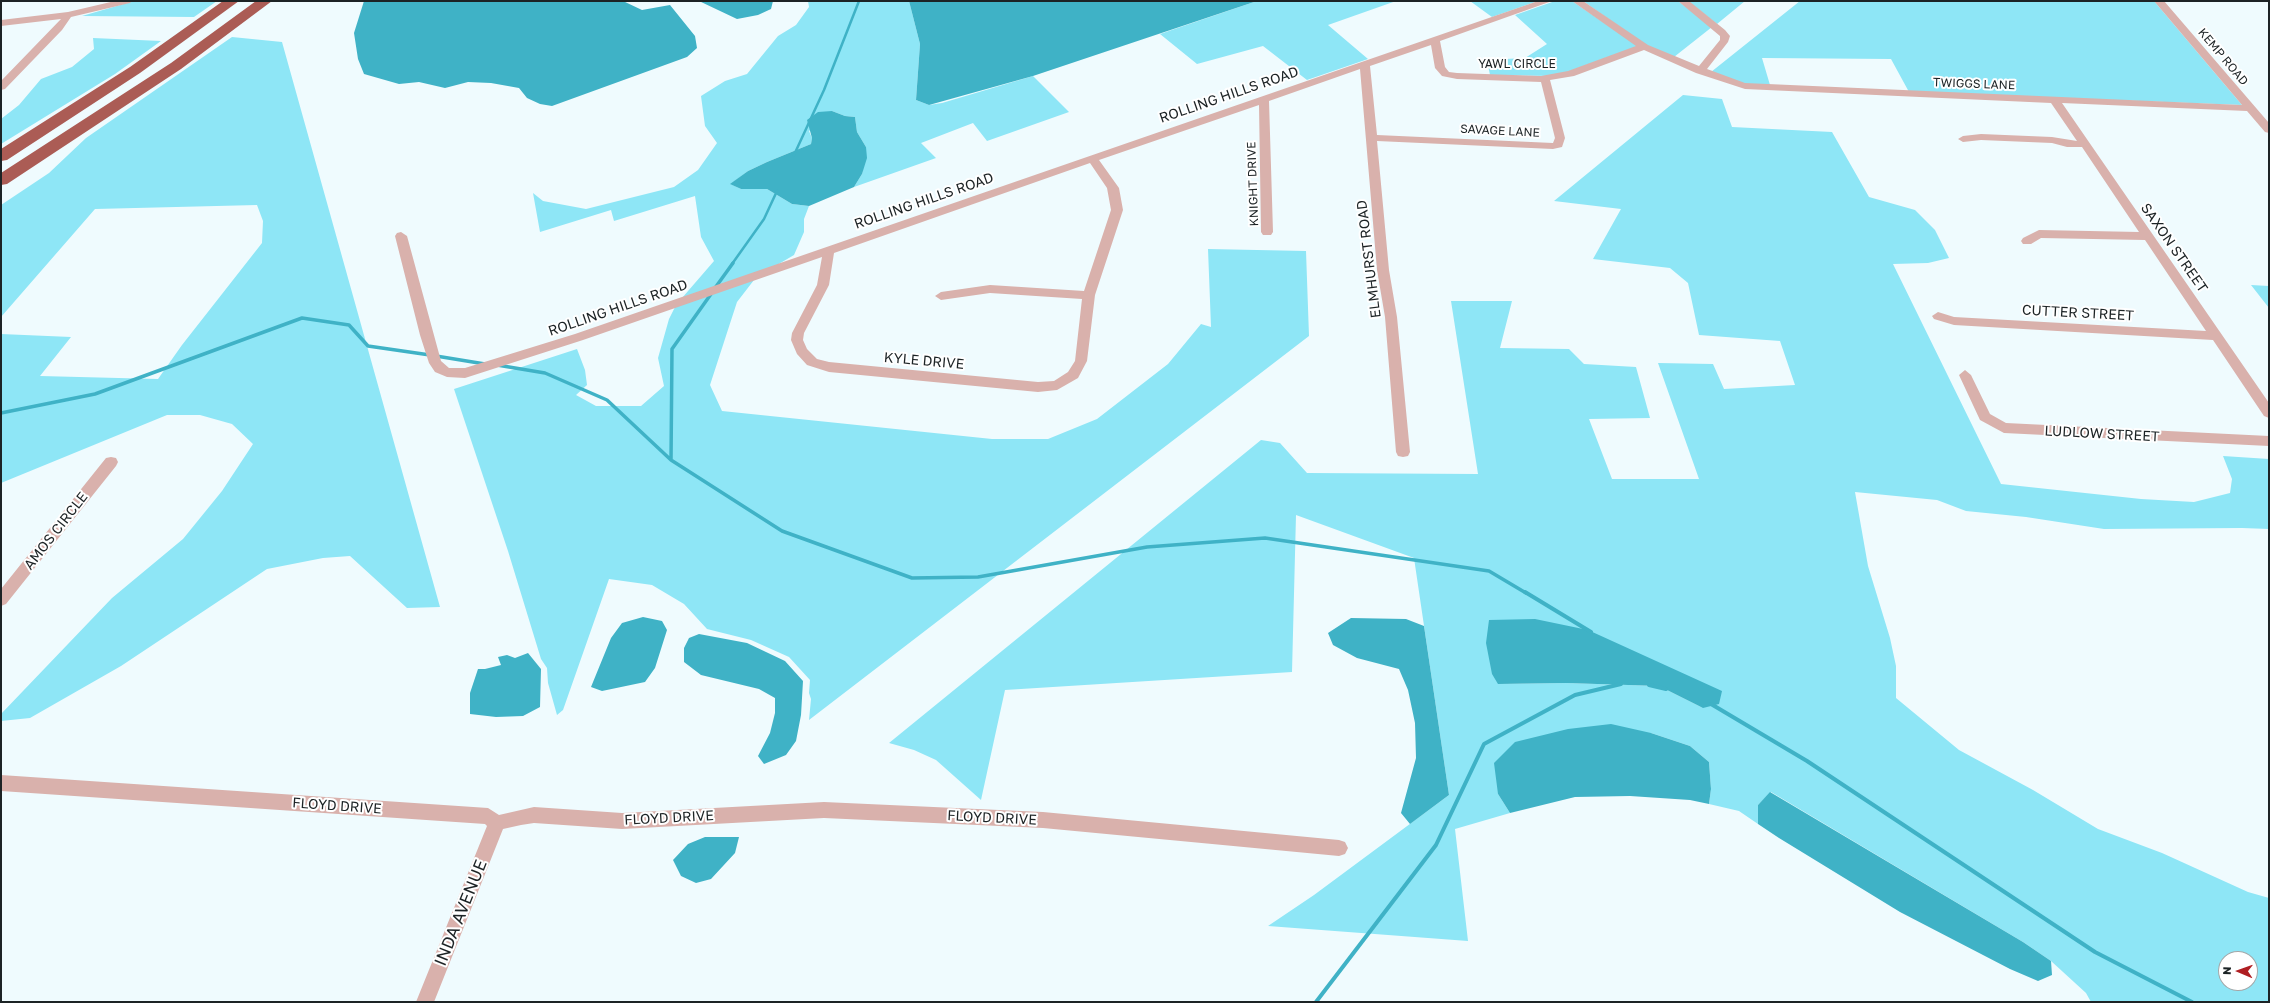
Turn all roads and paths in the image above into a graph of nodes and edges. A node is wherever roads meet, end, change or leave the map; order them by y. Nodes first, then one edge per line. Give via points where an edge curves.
1 (127, 1) edge
2 (232, 1) edge
3 (265, 1) edge
4 (1547, 1) edge
5 (1577, 1) edge
6 (1683, 1) edge
7 (2159, 1) edge
8 (68, 15) junction
9 (1, 23) edge
10 (1435, 40) junction
11 (1644, 47) junction
12 (1365, 63) junction
13 (1700, 71) junction
14 (1545, 79) junction
15 (1, 87) edge
16 (1264, 99) junction
17 (2055, 100) junction
18 (2249, 108) junction
19 (2269, 130) edge
20 (1372, 138) junction
21 (1963, 138) dead end
22 (2085, 144) junction
23 (1, 156) edge
24 (1093, 159) junction
25 (1, 180) edge
26 (1268, 232) dead end
27 (401, 236) dead end
28 (2148, 236) junction
29 (2027, 241) dead end
30 (829, 250) junction
31 (1089, 295) junction
32 (941, 296) dead end
33 (1938, 316) dead end
34 (2217, 336) junction
35 (1966, 375) dead end
36 (2269, 413) edge
37 (2269, 441) edge
38 (1403, 452) dead end
39 (110, 462) dead end
40 (1, 600) edge
41 (1, 783) edge
42 (497, 823) junction
43 (1340, 848) dead end
44 (425, 1002) edge

1 - 8 street
2 - 23 highway via 135,70
3 - 25 highway via 150,84
4 - 10 street, ROLLING HILLS ROAD
5 - 11 street
6 - 13 street via 1725,36 1725,40
7 - 18 street, KEMP ROAD
8 - 9 street
8 - 15 street via 59,28
10 - 12 street, ROLLING HILLS ROAD
10 - 14 street, YAWL CIRCLE via 1440,68 1451,76
11 - 13 street
11 - 14 street, YAWL CIRCLE via 1570,74
12 - 16 street, ROLLING HILLS ROAD
12 - 20 street, ELMHURST ROAD
13 - 17 street, TWIGGS LANE via 1745,86
14 - 20 street, SAVAGE LANE via 1560,138 1558,144 1553,146
16 - 24 street, ROLLING HILLS ROAD
16 - 26 street, KNIGHT DRIVE
17 - 18 street, TWIGGS LANE
17 - 22 street, SAXON STREET
18 - 19 street, KEMP ROAD
20 - 38 street, ELMHURST ROAD via 1383,270 1391,317
21 - 22 street via 2052,140 2068,144
22 - 28 street, SAXON STREET
24 - 30 street, ROLLING HILLS ROAD
24 - 31 street, KYLE DRIVE via 1113,188 1117,210
27 - 30 street, ROLLING HILLS ROAD via 435,363 440,369 454,373 480,369 566,341
28 - 29 street via 2039,234
28 - 34 street, SAXON STREET
30 - 31 street, KYLE DRIVE via 823,285 800,327 797,340 800,351 806,358 829,367 1038,387 1057,385 1073,375 1081,362
31 - 32 street via 990,289
33 - 34 street, CUTTER STREET via 1954,321
34 - 36 street, SAXON STREET
35 - 37 street, LUDLOW STREET via 1985,417 2004,428
39 - 40 street, AMOS CIRCLE
41 - 42 street, FLOYD DRIVE via 488,816
42 - 43 street, FLOYD DRIVE via 534,815 622,821 824,810 1051,821
42 - 44 street, INDA AVENUE

